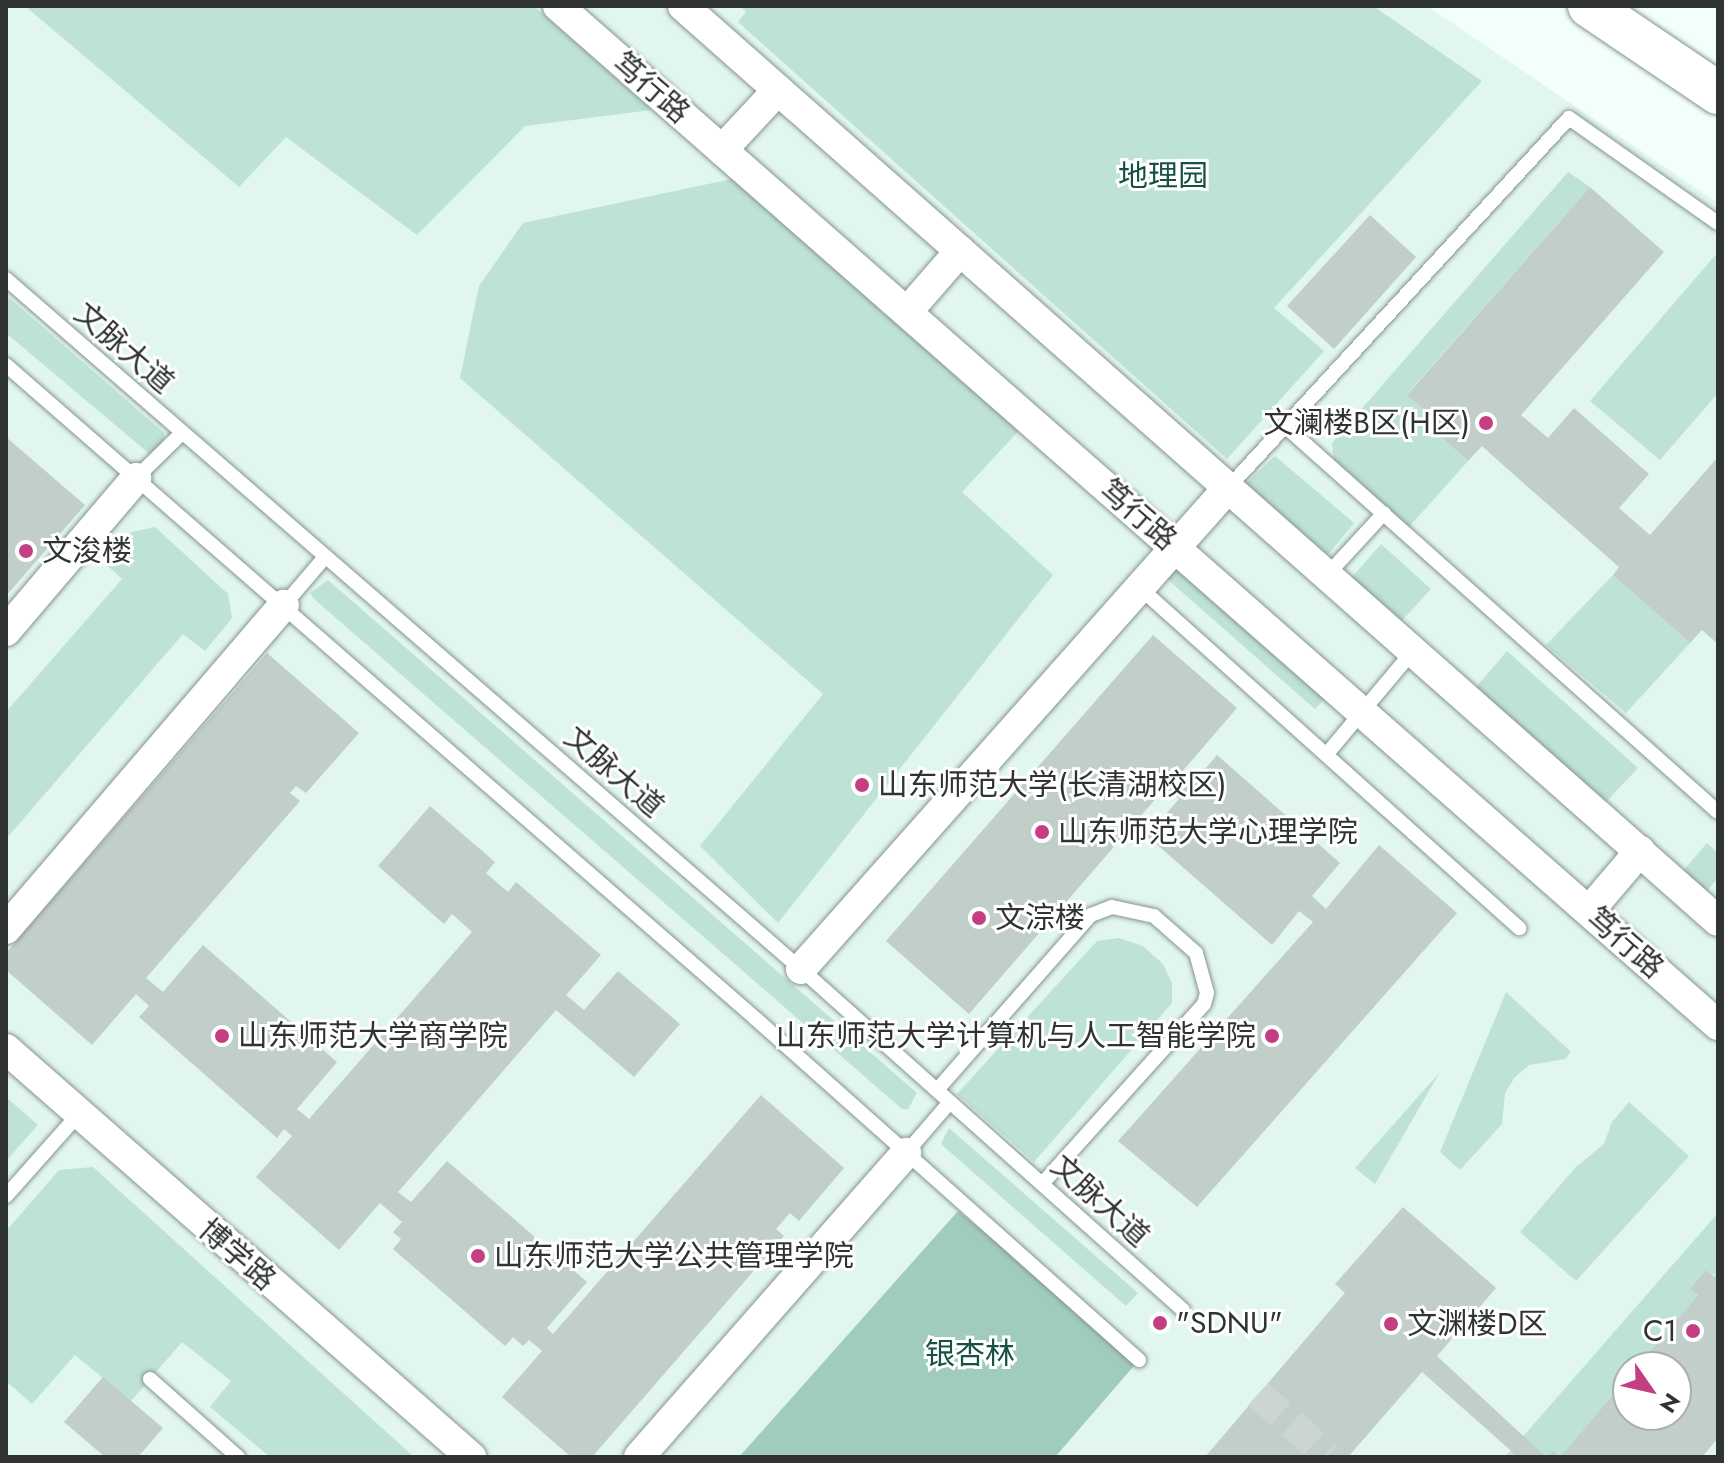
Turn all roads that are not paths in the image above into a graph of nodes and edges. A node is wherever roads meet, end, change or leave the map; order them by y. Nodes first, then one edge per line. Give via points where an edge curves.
1 (558, 6) edge
2 (683, 6) edge
3 (1589, 6) edge
4 (778, 90) junction
5 (1718, 93) edge
6 (722, 150) junction
7 (1718, 223) edge
8 (960, 251) junction
9 (6, 279) edge
10 (907, 312) junction
11 (6, 365) edge
12 (1285, 426) junction
13 (182, 433) junction
14 (136, 478) junction
15 (1228, 488) junction
16 (1384, 513) junction
17 (1175, 547) junction
18 (325, 557) junction
19 (1327, 575) junction
20 (1139, 587) junction
21 (284, 605) junction
22 (6, 631) edge
23 (1413, 651) junction
24 (1363, 712) junction
25 (1326, 755) junction
26 (1718, 812) edge
27 (1640, 851) junction
28 (1589, 911) junction
29 (1716, 914) edge
30 (1519, 928) dead end
31 (6, 929) edge
32 (801, 969) junction
33 (1718, 1025) edge
34 (6, 1049) edge
35 (937, 1090) junction
36 (950, 1102) junction
37 (78, 1115) junction
38 (906, 1153) junction
39 (1042, 1184) junction
40 (6, 1196) edge
41 (1183, 1310) dead end
42 (1139, 1360) dead end
43 (150, 1379) dead end
44 (238, 1457) edge
45 (471, 1457) edge
46 (639, 1457) edge

1 - 6 street, 笃行路
2 - 4 street
3 - 5 street
4 - 6 street
4 - 8 street
6 - 10 street, 笃行路
7 - 12 lane via 1569,118
8 - 10 street
8 - 15 street
9 - 13 lane, 文脉大道
10 - 17 street, 笃行路
11 - 14 lane
12 - 15 lane
12 - 16 lane
13 - 14 lane
13 - 18 lane, 文脉大道
14 - 21 lane
14 - 22 street
15 - 17 street
15 - 19 street
16 - 19 lane
16 - 26 lane
17 - 20 street
17 - 24 street, 笃行路
18 - 21 lane
18 - 32 lane, 文脉大道
19 - 23 street
20 - 25 lane
20 - 32 street
21 - 31 street
21 - 38 lane
23 - 24 lane
23 - 27 street
24 - 25 lane
24 - 28 street, 笃行路
25 - 30 lane
27 - 28 street
27 - 29 street
28 - 33 street, 笃行路
32 - 35 lane, 文脉大道
34 - 37 street, 博学路
35 - 36 lane, 文脉大道
35 - 39 lane via 1091,915 1112,907 1154,916 1196,953 1207,993 1204,1004
36 - 38 lane
36 - 39 lane, 文脉大道
37 - 40 lane
37 - 45 street, 博学路
38 - 42 lane
38 - 46 street
39 - 41 lane, 文脉大道
43 - 44 lane

